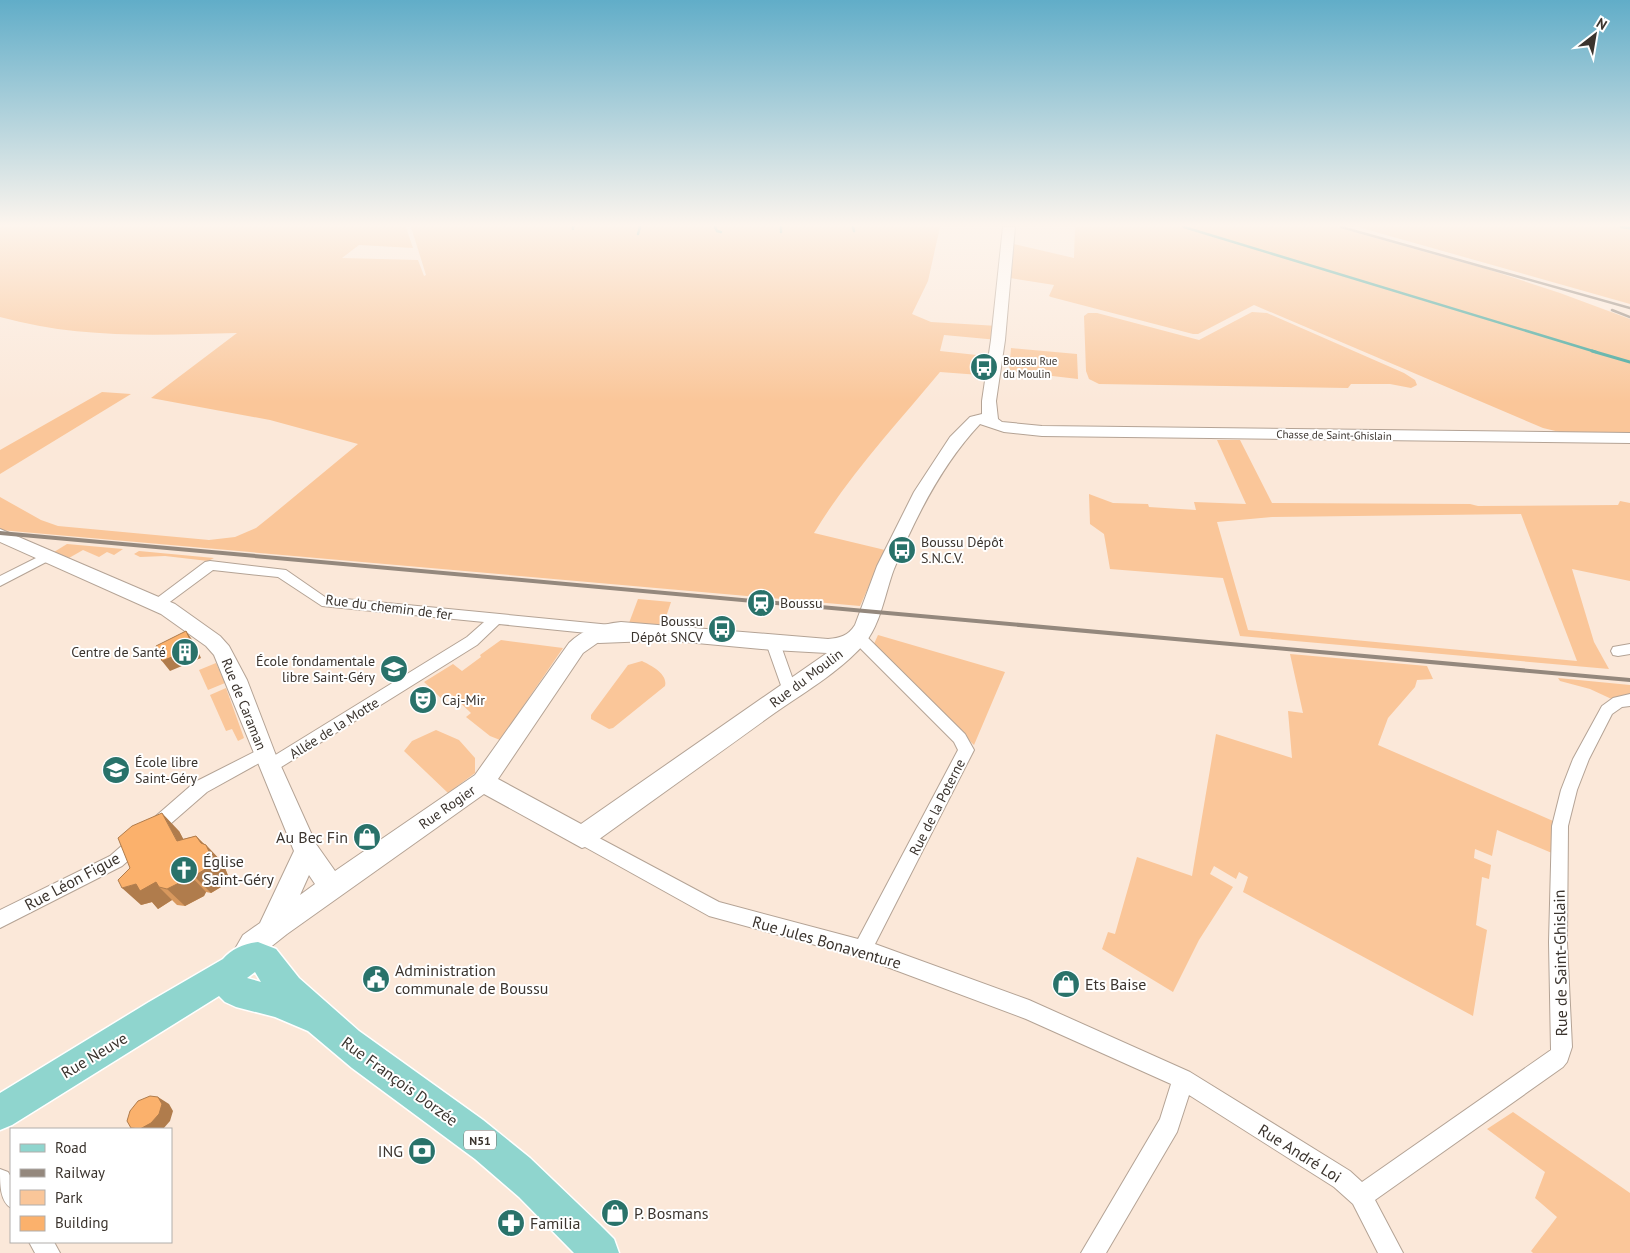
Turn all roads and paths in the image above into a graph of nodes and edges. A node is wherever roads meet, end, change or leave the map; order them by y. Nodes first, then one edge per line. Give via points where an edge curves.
1 (1003, 285) edge
2 (984, 425) junction
3 (1630, 438) edge
4 (4, 538) edge
5 (46, 557) junction
6 (0, 582) edge
7 (158, 604) junction
8 (496, 619) junction
9 (560, 626) junction
10 (611, 630) junction
11 (668, 633) junction
12 (858, 637) junction
13 (581, 641) junction
14 (773, 643) junction
15 (790, 691) junction
16 (1624, 701) edge
17 (267, 760) junction
18 (482, 782) junction
19 (582, 837) junction
20 (307, 851) junction
21 (331, 886) junction
22 (0, 918) edge
23 (863, 949) junction
24 (254, 963) junction
25 (1182, 1079) junction
26 (0, 1113) edge
27 (0, 1180) edge
28 (10, 1195) edge
29 (1361, 1196) junction
30 (600, 1253) edge
31 (1093, 1253) edge
32 (1391, 1253) edge

1 - 2 street
2 - 3 street, Chasse de Saint-Ghislain via 1038,430
2 - 12 street, Rue du Moulin via 949,452 922,492 886,566
4 - 5 street, Rue de Caraman
5 - 6 street
5 - 7 street, Rue de Caraman
7 - 8 street, Rue du chemin de fer via 210,565 281,573 322,601
7 - 17 street, Rue de Caraman via 204,633 222,651
8 - 9 street, Rue du chemin de fer
8 - 17 street, Allée de la Motte via 457,651
9 - 10 street, Rue du chemin de fer
9 - 13 street
10 - 11 street
10 - 13 street
11 - 13 street
11 - 14 street
12 - 14 street via 838,646
12 - 15 street, Rue du Moulin
12 - 23 street, Rue de la Poterne via 960,738 966,750
13 - 18 street, Rue Rogier
14 - 15 street
15 - 19 street, Rue du Moulin
16 - 29 street, Rue de Saint-Ghislain via 1608,710 1581,759 1568,790 1560,826 1560,1055
17 - 20 street, Rue de Caraman
17 - 22 street, Rue Léon Figue via 201,787 116,860
18 - 19 street, Rue Jules Bonaventure
18 - 21 street, Rue Rogier
19 - 23 street, Rue Jules Bonaventure via 715,910
20 - 21 street, Rue de Caraman
20 - 24 street
21 - 24 street, Rue Rogier
23 - 25 street, Rue Jules Bonaventure via 1029,1010
24 - 26 main road, Rue Neuve / N51 via 211,992 188,997
24 - 30 main road, Rue François Dorzée / N51 via 278,1002 332,1030 488,1146 546,1197
25 - 29 street, Rue André Loi via 1342,1179
25 - 31 street via 1172,1117 1162,1137
27 - 28 street
29 - 32 street, Rue André Loi

